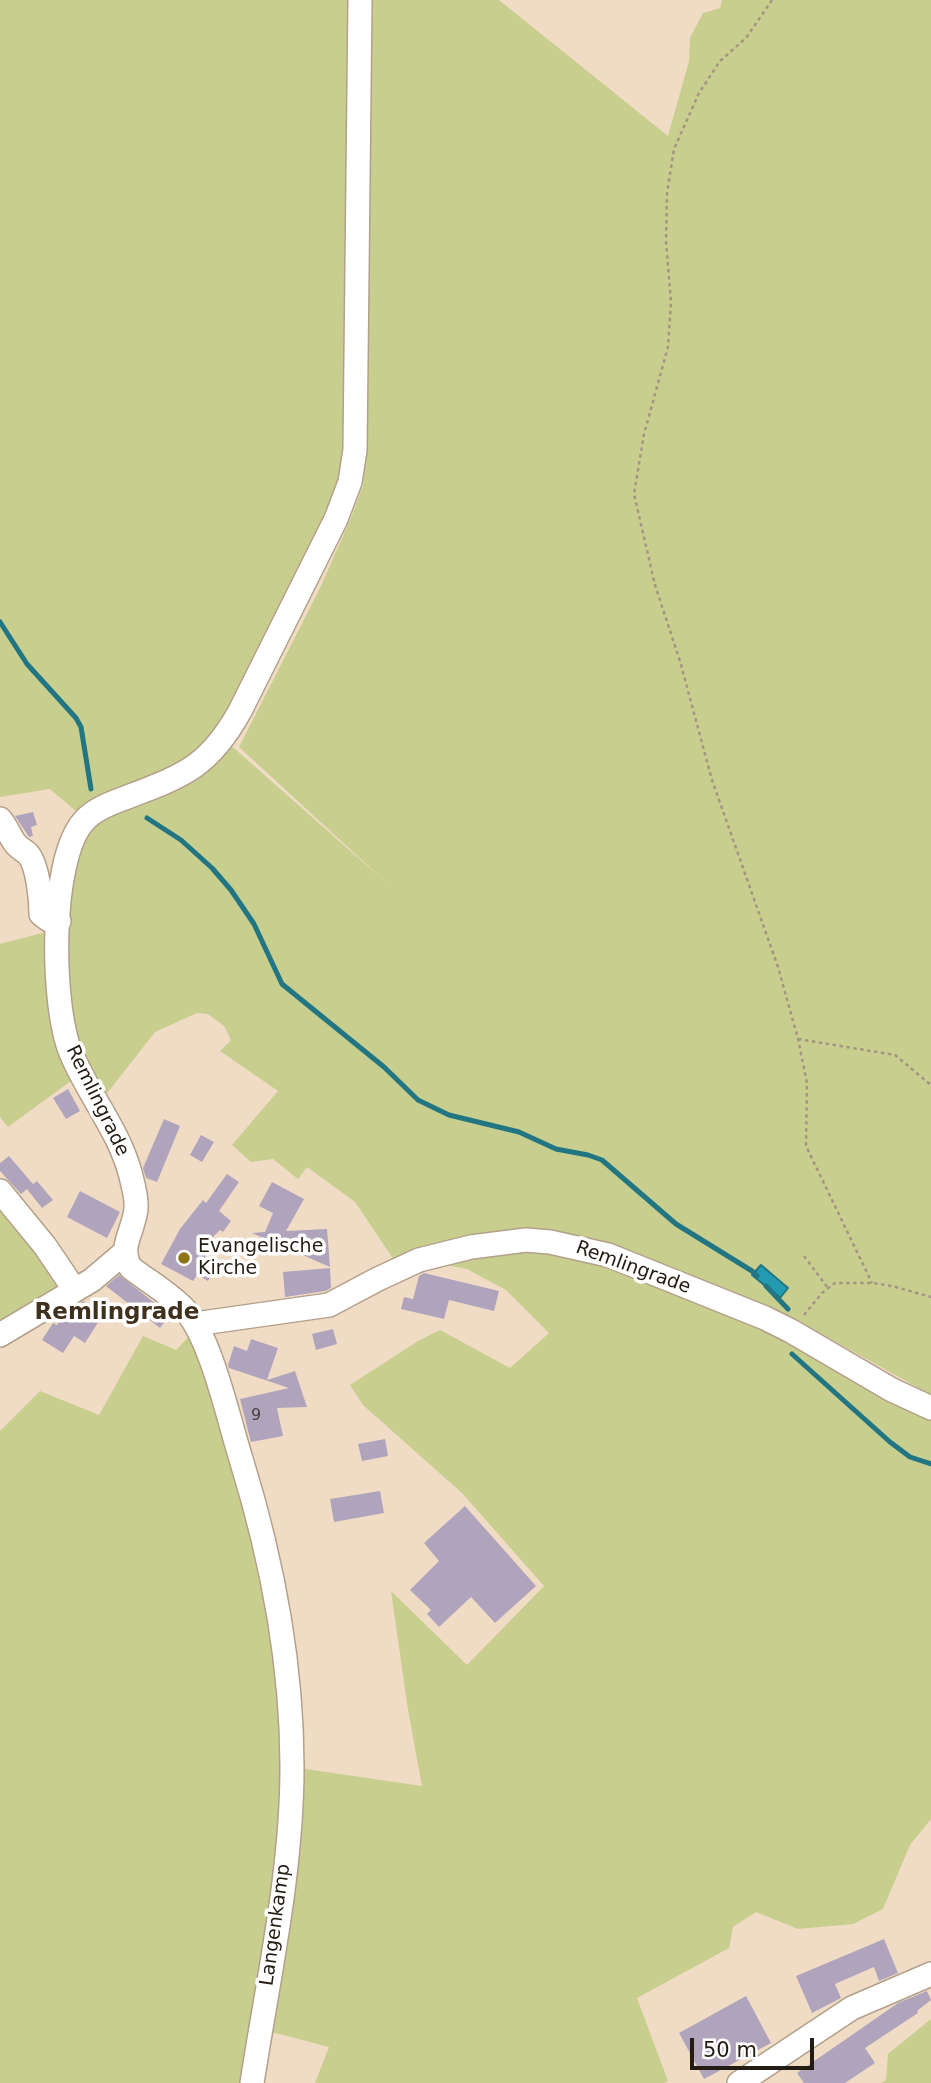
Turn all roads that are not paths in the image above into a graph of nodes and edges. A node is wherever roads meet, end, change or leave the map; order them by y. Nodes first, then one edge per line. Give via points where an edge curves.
1 (360, 0) edge
2 (0, 819) edge
3 (59, 921) junction
4 (0, 1191) edge
5 (125, 1252) junction
6 (74, 1289) junction
7 (195, 1324) junction
8 (0, 1335) edge
9 (931, 1408) edge
10 (931, 1974) edge
11 (252, 2083) edge
12 (739, 2083) edge

1 - 3 street, Remlingrade via 355,450 350,482 336,519 232,726 208,757 193,768 85,819 66,853
2 - 3 street via 13,841 29,855 41,915
3 - 5 street, Remlingrade via 62,1028 116,1133 135,1196
4 - 6 street
5 - 6 street
5 - 7 street via 131,1268 175,1301
6 - 8 street
7 - 9 street, Remlingrade via 329,1305 419,1260 471,1247 526,1240 570,1245 608,1255 755,1314
7 - 11 street, Langenkamp via 252,1497 284,1646 292,1767 284,1873
10 - 12 street via 852,2008

